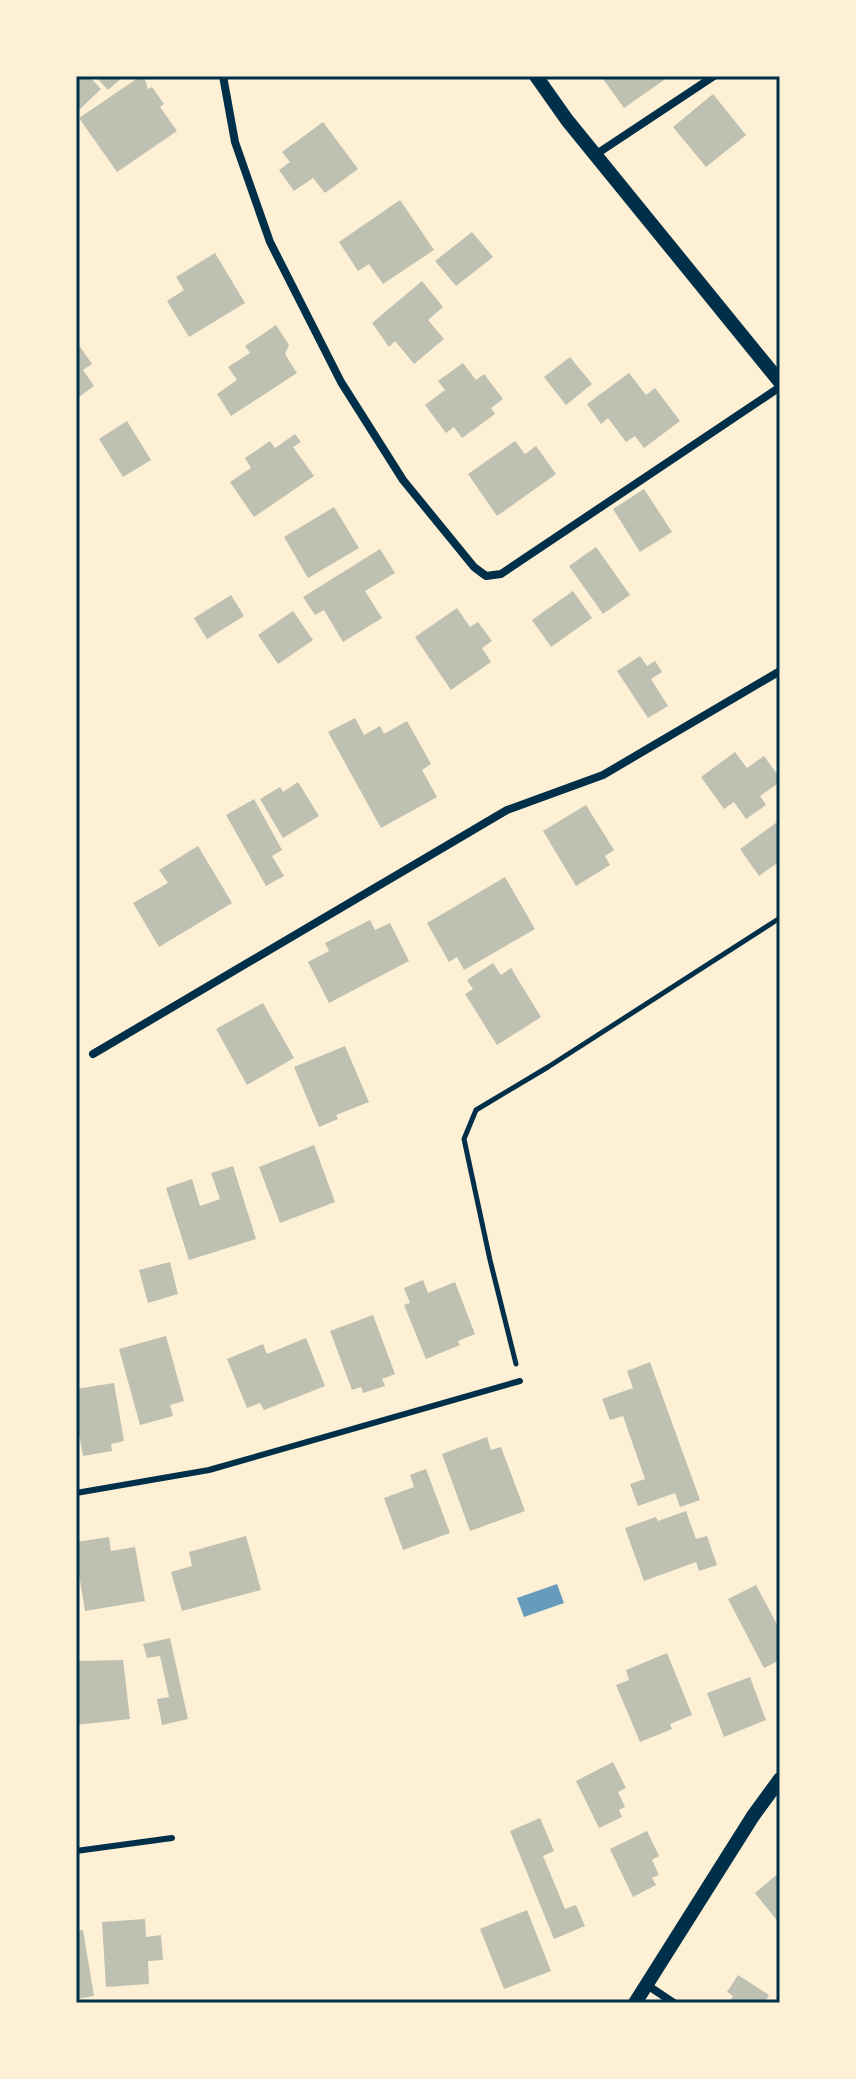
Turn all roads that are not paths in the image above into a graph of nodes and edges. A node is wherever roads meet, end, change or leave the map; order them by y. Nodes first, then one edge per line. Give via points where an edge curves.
1 (223, 76) edge
2 (536, 76) edge
3 (714, 76) edge
4 (595, 155) junction
5 (780, 385) edge
6 (780, 671) edge
7 (93, 1054) dead end
8 (520, 1381) road end
9 (76, 1493) edge
10 (780, 1779) edge
11 (172, 1838) dead end
12 (76, 1851) edge
13 (647, 1985) junction
14 (635, 2003) edge
15 (674, 2003) edge

1 - 5 street via 235,142 270,242 341,382 403,480 486,576 501,574
2 - 4 street
3 - 4 street
4 - 5 street
6 - 7 street via 603,775 507,810
8 - 9 lane via 209,1470
10 - 13 street
11 - 12 lane
13 - 14 street
13 - 15 street

